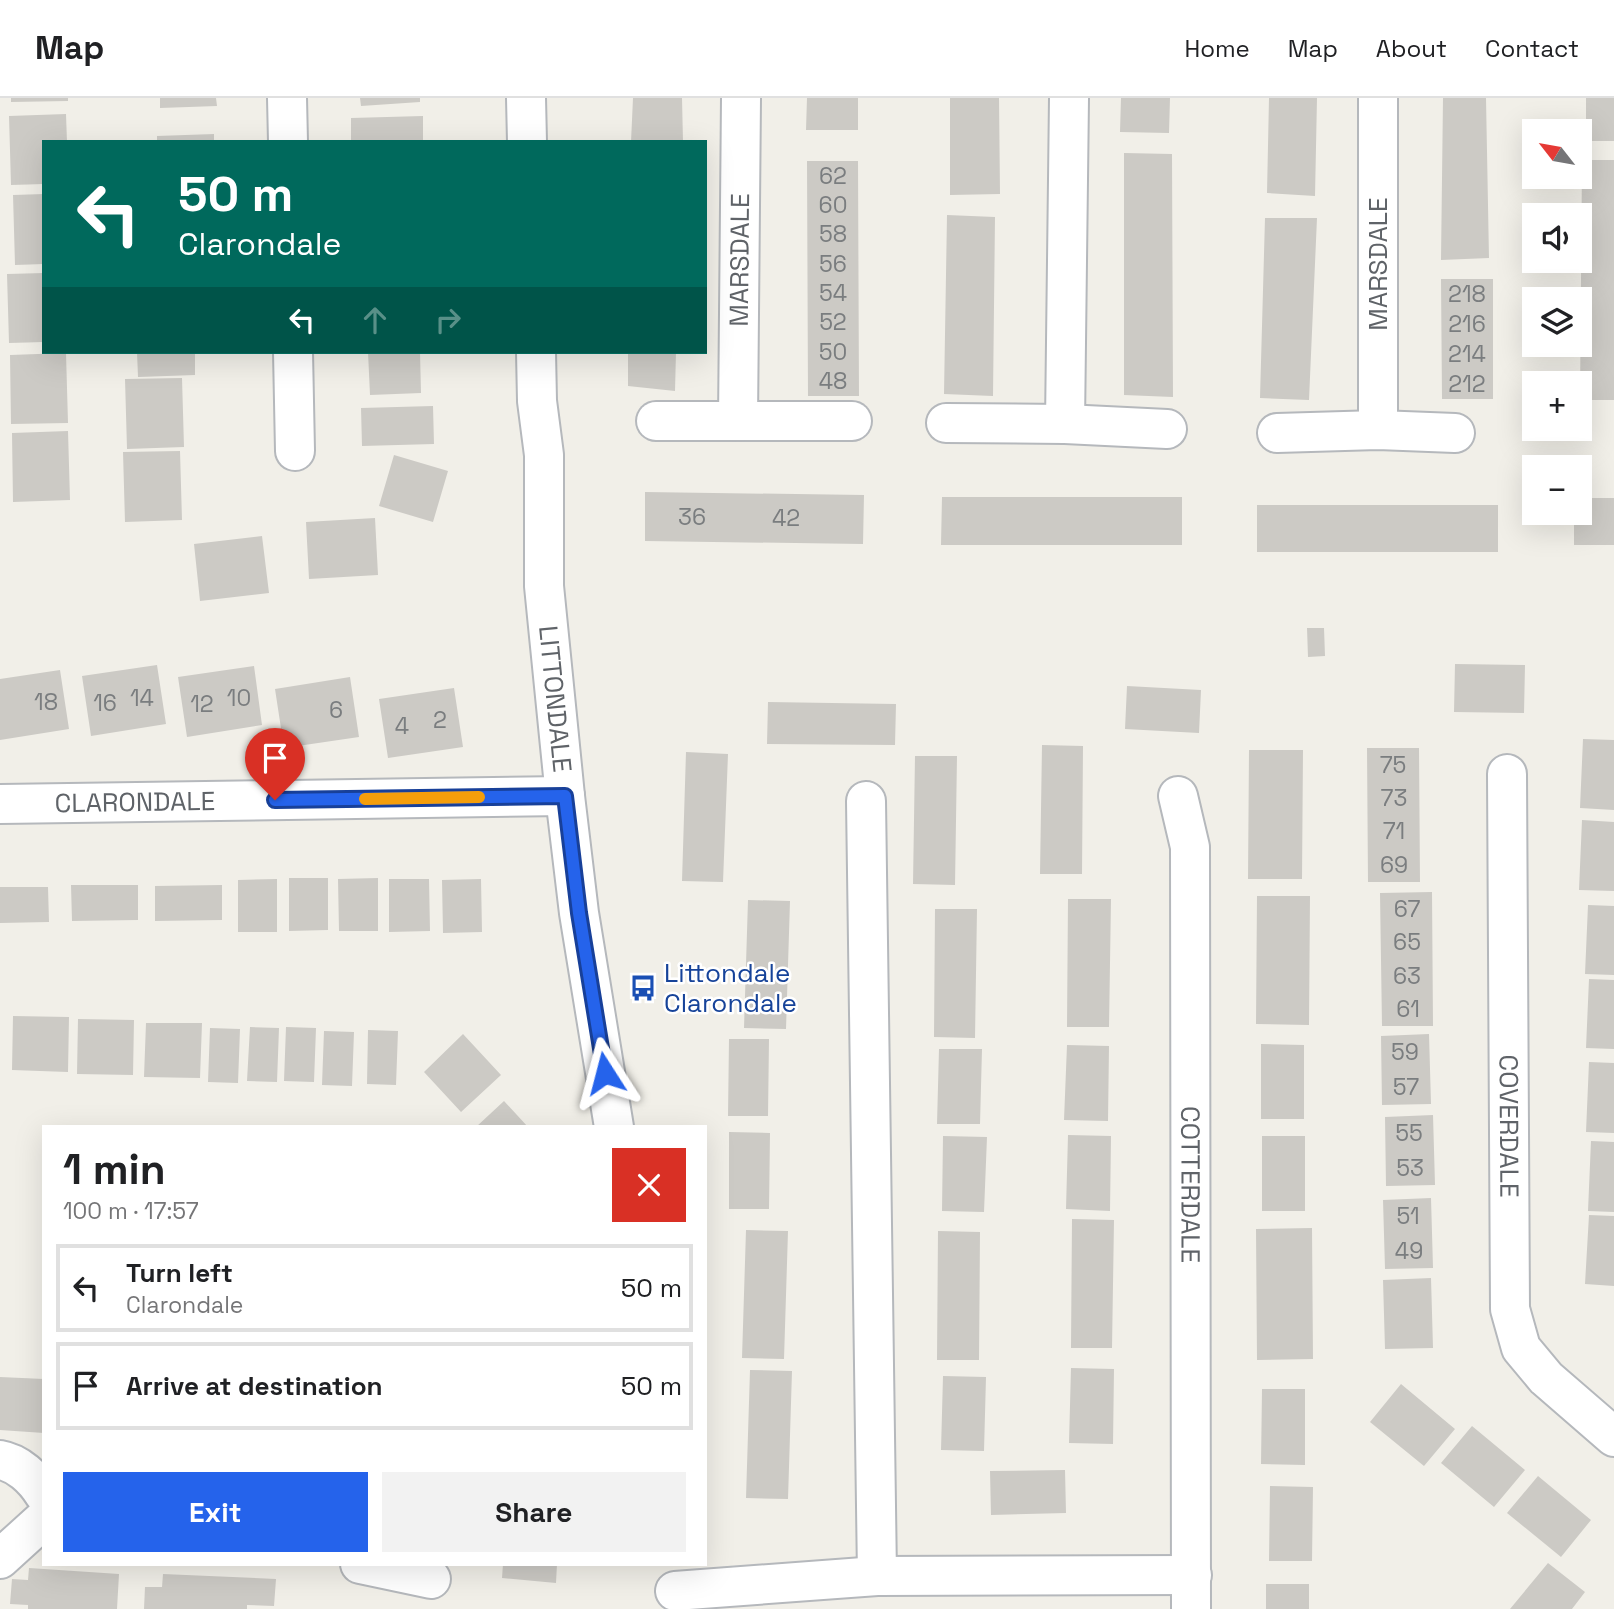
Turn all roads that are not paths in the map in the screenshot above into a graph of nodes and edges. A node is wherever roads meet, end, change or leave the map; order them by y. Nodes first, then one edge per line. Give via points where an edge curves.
1 (287, 98) edge
2 (526, 98) edge
3 (741, 98) edge
4 (1069, 98) edge
5 (1378, 98) edge
6 (288, 140) edge
7 (527, 140) edge
8 (293, 354) edge
9 (536, 354) edge
10 (656, 421) dead end
11 (738, 421) junction
12 (852, 421) dead end
13 (946, 423) dead end
14 (1065, 424) junction
15 (1167, 429) dead end
16 (1378, 429) junction
17 (1278, 433) dead end
18 (1455, 433) dead end
19 (295, 451) dead end
20 (1507, 775) dead end
21 (565, 796) junction
22 (1178, 796) dead end
23 (866, 801) dead end
24 (0, 804) edge
25 (614, 1125) edge
26 (1614, 1437) edge
27 (0, 1460) edge
28 (42, 1491) edge
29 (42, 1521) edge
30 (0, 1559) edge
31 (367, 1566) edge
32 (877, 1576) junction
33 (432, 1584) edge
34 (674, 1588) edge
35 (1191, 1592) edge

1 - 6 street
2 - 7 street
3 - 11 street, MARSDALE
4 - 14 street
5 - 16 street, MARSDALE
8 - 19 street
9 - 21 street, LITTONDALE via 544,455 544,586
10 - 11 street
11 - 12 street
13 - 14 street
14 - 15 street
16 - 17 street
16 - 18 street
20 - 26 street, COVERDALE via 1510,1309 1521,1348 1546,1378
21 - 24 street, CLARONDALE
21 - 25 street, LITTONDALE
22 - 35 street, COTTERDALE via 1190,847
23 - 32 street
27 - 28 street via 13,1463
29 - 30 street
31 - 33 street
32 - 34 street, COTTERDALE
32 - 35 street, COTTERDALE

